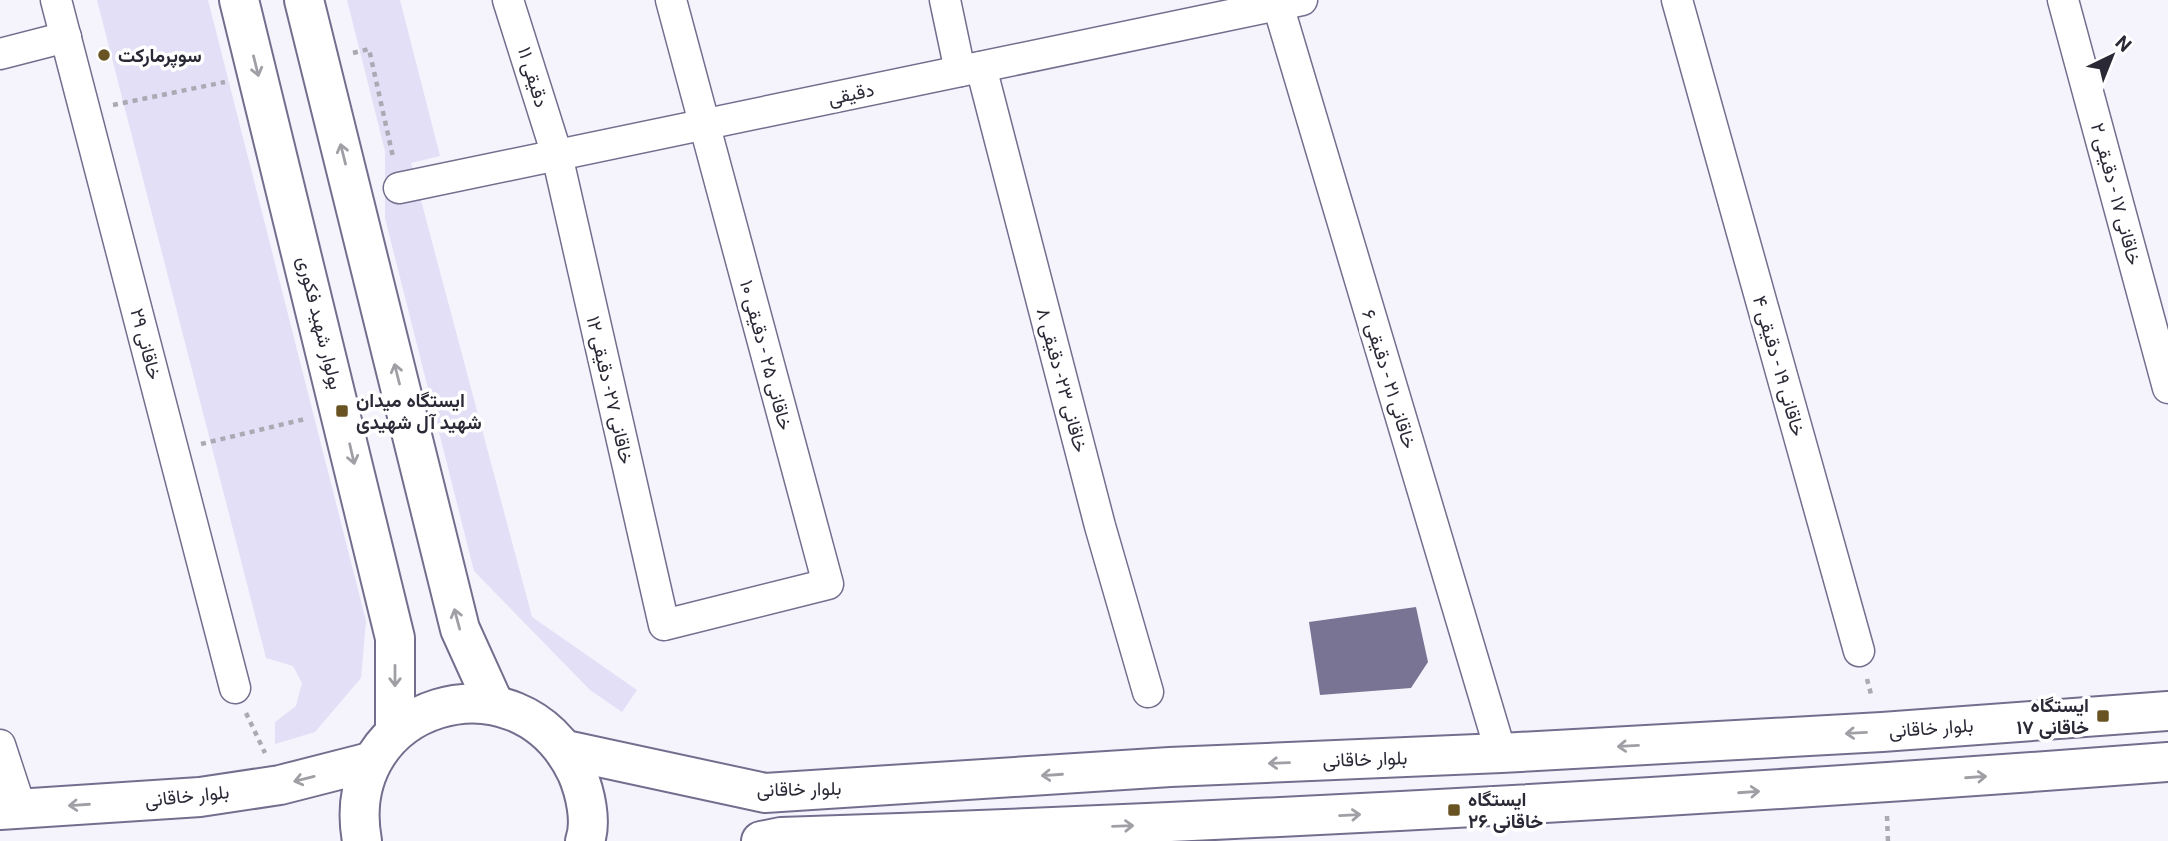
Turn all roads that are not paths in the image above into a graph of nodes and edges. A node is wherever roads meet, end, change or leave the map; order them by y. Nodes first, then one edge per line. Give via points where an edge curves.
1 (56, 0) edge
2 (239, 0) edge
3 (304, 0) edge
4 (508, 0) edge
5 (671, 0) edge
6 (944, 0) edge
7 (1677, 0) edge
8 (2063, 0) edge
9 (1276, 3) edge
10 (66, 37) junction
11 (0, 54) edge
12 (971, 69) junction
13 (703, 125) junction
14 (557, 155) junction
15 (399, 188) dead end
16 (2168, 388) edge
17 (664, 625) joint
18 (1859, 651) road end
19 (235, 688) road end
20 (1148, 692) dead end
21 (494, 704) junction
22 (2168, 711) edge
23 (395, 731) junction
24 (1697, 742) junction
25 (0, 744) edge
26 (566, 750) junction
27 (1501, 753) junction
28 (370, 762) junction
29 (2168, 762) edge
30 (1700, 796) junction
31 (10, 810) edge
32 (362, 841) edge
33 (585, 841) edge
34 (761, 841) edge

1 - 10 street, خاقانی ۲۹
2 -> 23 street, بولوار شهید فکوری via 395,638
21 -> 3 street via 460,629
4 - 14 street, دقیقی ۱۱
5 - 13 street, خاقانی ۲۵ - دقیقی ۱۰
6 - 12 street, خاقانی ۲۳- دقیقی ۸
7 - 18 street, خاقانی ۱۹ - دقیقی ۴
8 - 16 street, خاقانی ۱۷ - دقیقی ۲
9 - 12 street, دقیقی
9 - 27 street, خاقانی ۲۱ - دقیقی ۶
10 - 11 street
10 - 19 street, خاقانی ۲۹
12 - 13 street, دقیقی
12 - 20 street, خاقانی ۲۳- دقیقی ۸
13 - 14 street, دقیقی
13 - 17 street, خاقانی ۲۵ - دقیقی ۱۰ via 828,584
14 - 15 street, دقیقی
14 - 17 street, خاقانی ۲۷- دقیقی ۱۲
21 - 23 street via 441,706
21 - 26 street via 535,720
22 -> 24 street, بلوار خاقانی
23 - 28 street
24 -> 27 street, بلوار خاقانی
24 - 30 street
25 - 31 street
27 -> 26 street, بلوار خاقانی via 1170,767 765,793
26 - 33 street via 585,791
28 -> 31 street, بلوار خاقانی via 280,785 200,797
28 - 32 street via 357,812
30 -> 29 street
34 -> 30 street

